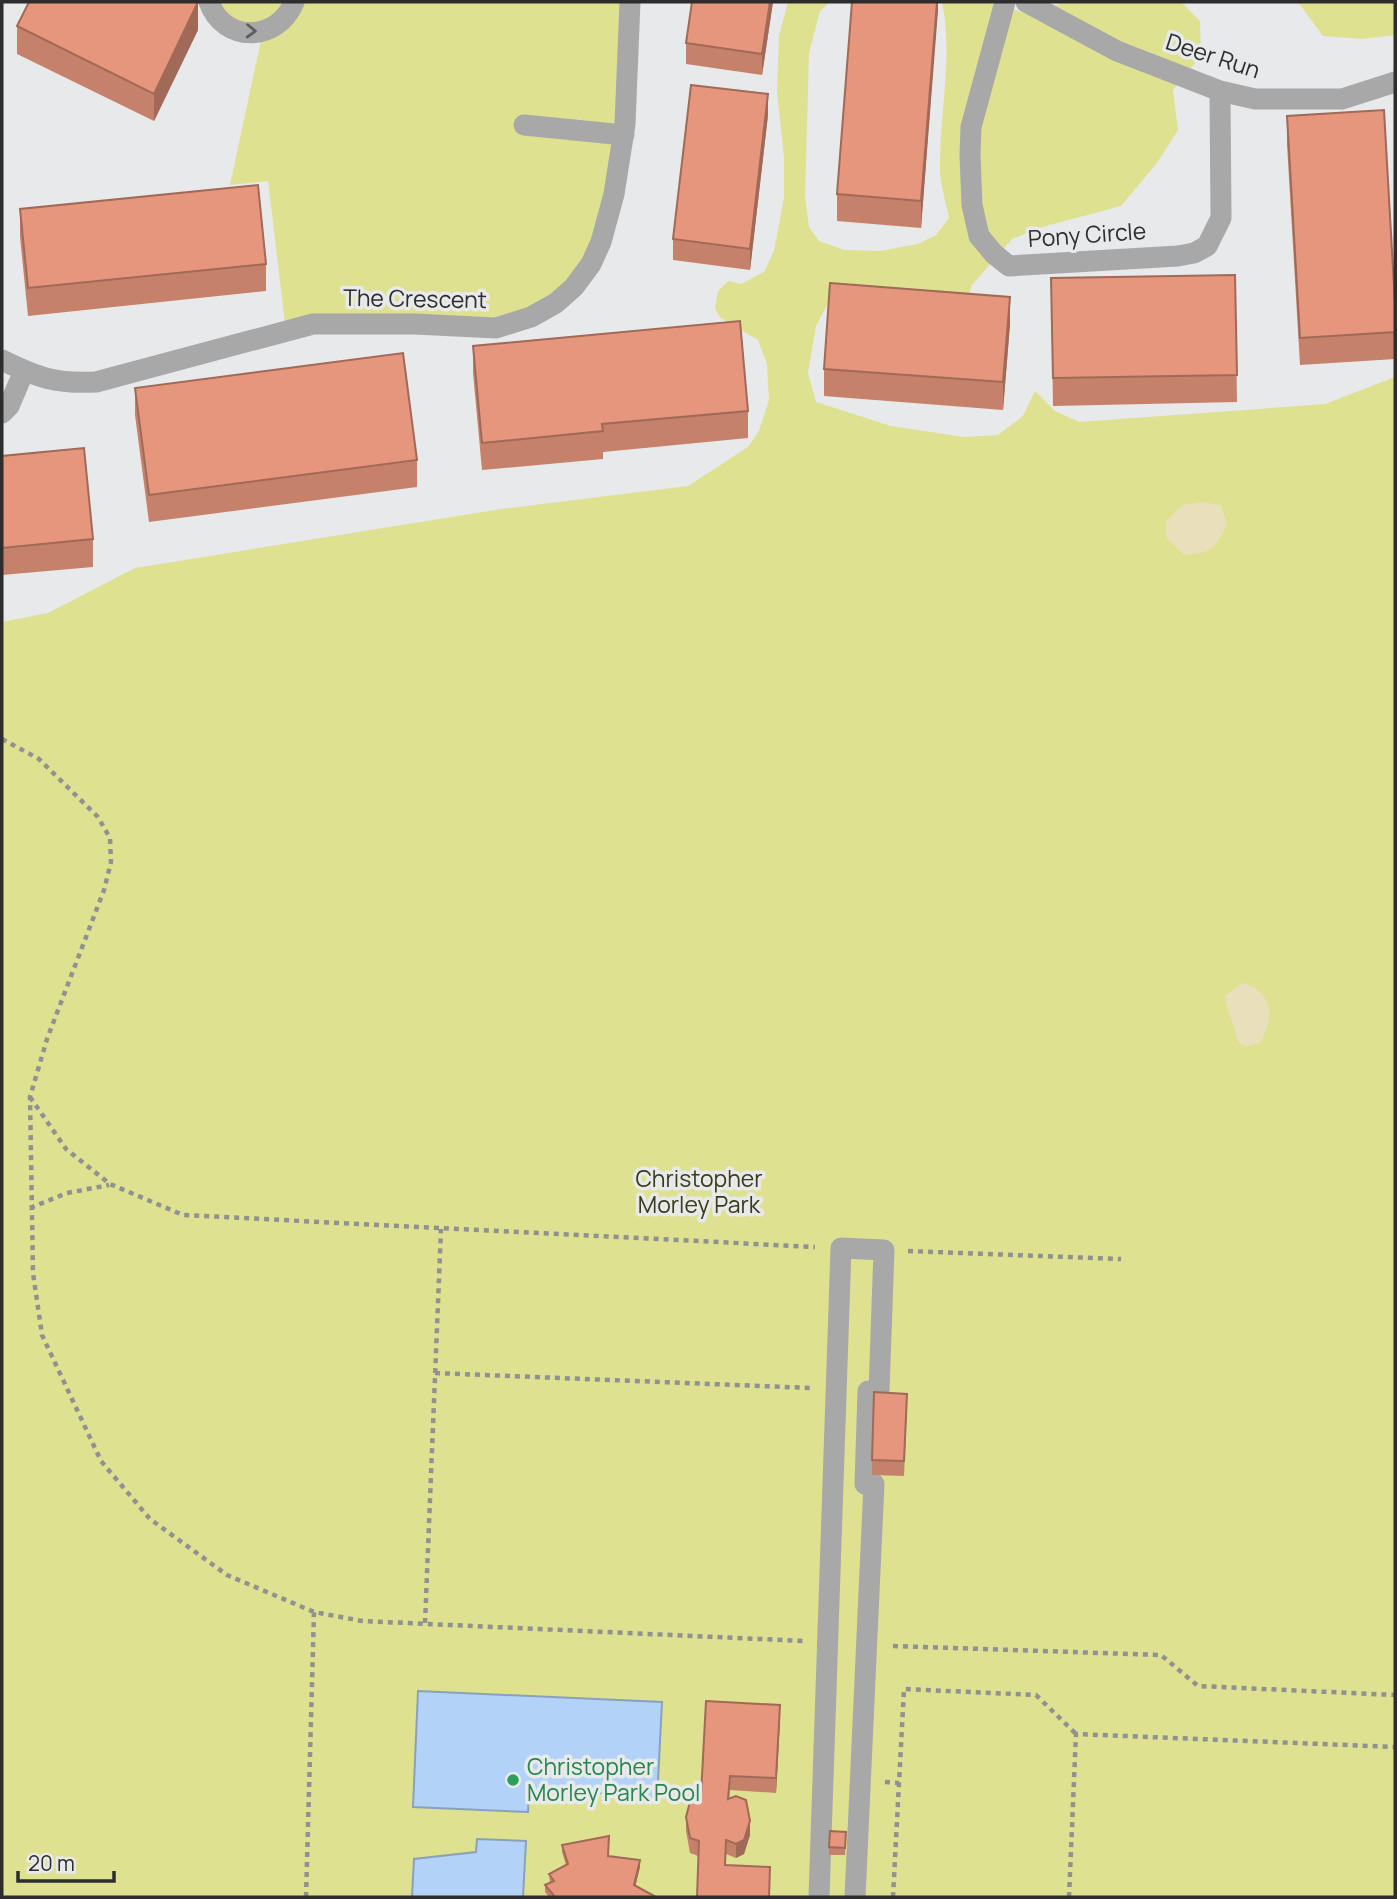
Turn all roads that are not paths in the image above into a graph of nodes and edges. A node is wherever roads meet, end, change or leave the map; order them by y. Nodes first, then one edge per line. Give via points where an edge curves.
1 (209, 2) edge
2 (295, 2) edge
3 (630, 2) edge
4 (1005, 2) edge
5 (1026, 2) edge
6 (1395, 82) edge
7 (1220, 91) junction
8 (524, 125) dead end
9 (624, 135) junction
10 (2, 360) edge
11 (24, 371) junction
12 (2, 413) edge
13 (836, 1389) junction
14 (868, 1391) junction
15 (833, 1483) junction
16 (866, 1484) junction
17 (828, 1643) junction
18 (866, 1645) junction
19 (819, 1897) edge
20 (855, 1897) edge

1 -> 2 street via 221,21 248,33 271,29
3 - 9 street, The Crescent
4 - 7 street, Pony Circle via 971,127 970,155 972,205 979,236 1009,266 1178,256 1207,246 1221,218
5 - 7 street, Deer Run via 1117,51
6 - 7 street, Deer Run via 1342,99 1255,99
8 - 9 street
9 - 11 street, The Crescent via 614,194 591,264 556,303 531,317 496,328 313,324 96,382 41,379
10 - 11 street, The Crescent
11 - 12 street
13 - 14 street
13 - 14 street via 841,1248 884,1250 879,1391
13 - 15 street
14 - 16 street
15 - 16 street
15 - 17 street
16 - 18 street via 874,1484
17 - 18 street
17 - 19 street
18 - 20 street

